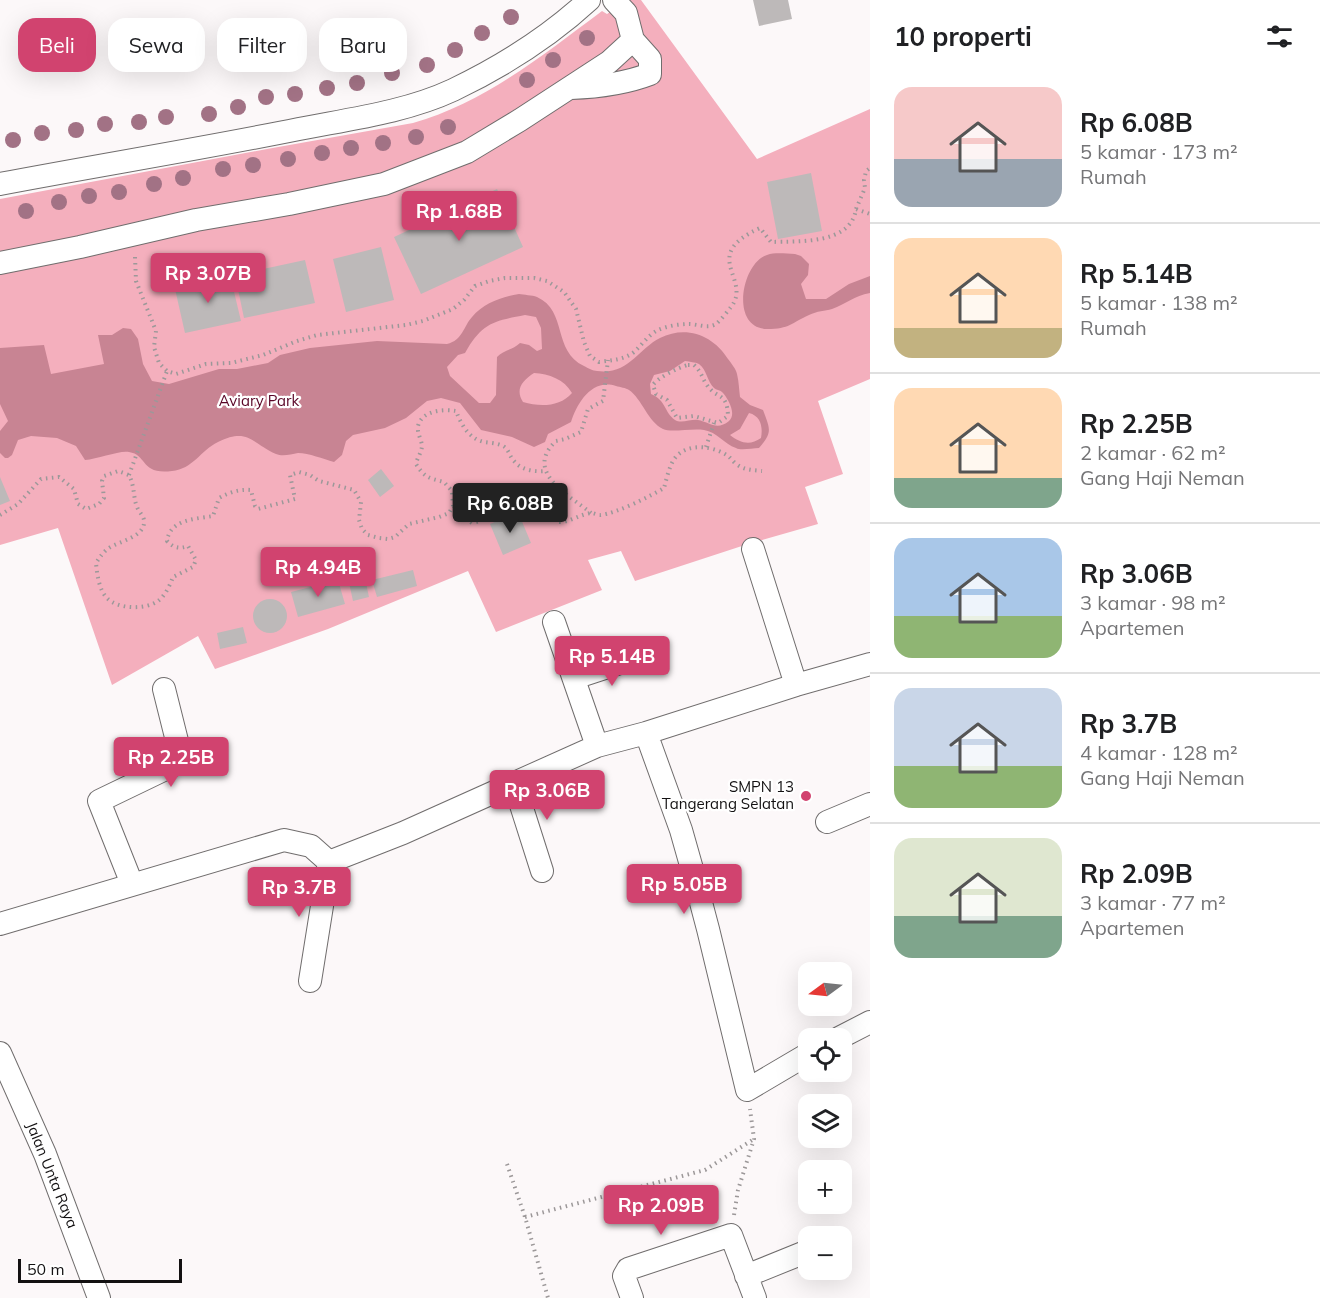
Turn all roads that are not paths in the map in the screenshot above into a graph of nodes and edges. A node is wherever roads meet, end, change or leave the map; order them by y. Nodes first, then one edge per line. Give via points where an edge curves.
1 (589, 0) edge
2 (614, 0) edge
3 (633, 40) junction
4 (570, 88) junction
5 (0, 184) edge
6 (0, 263) edge
7 (753, 549) dead end
8 (554, 622) dead end
9 (638, 657) dead end
10 (870, 664) edge
11 (574, 678) junction
12 (796, 685) junction
13 (164, 689) dead end
14 (646, 733) junction
15 (597, 746) junction
16 (514, 783) junction
17 (870, 804) edge
18 (827, 822) dead end
19 (329, 862) junction
20 (542, 871) dead end
21 (132, 884) junction
22 (0, 924) edge
23 (310, 981) dead end
24 (870, 1022) edge
25 (852, 1031) edge
26 (0, 1055) edge
27 (798, 1060) edge
28 (798, 1255) edge
29 (746, 1276) junction
30 (99, 1298) edge
31 (632, 1298) edge
32 (755, 1298) edge

1 - 5 street via 510,59 452,90 410,105
2 - 3 street via 626,13
3 - 4 street
3 - 4 street via 650,59 650,74 629,82
4 - 6 street via 467,152 384,184
7 - 12 street
8 - 11 street
9 - 11 street
10 - 12 street
11 - 15 street
12 - 14 street
13 - 21 street via 182,761 99,801
14 - 15 street
14 - 27 street via 681,830 747,1090
15 - 16 street
16 - 19 street
16 - 20 street
17 - 18 street
19 - 21 street via 311,846 284,840
19 - 23 street
21 - 22 street
24 - 25 street
26 - 30 street, Jalan Unta Raya via 45,1154
28 - 29 street
29 - 31 street via 731,1235 628,1269 624,1276
29 - 32 street

